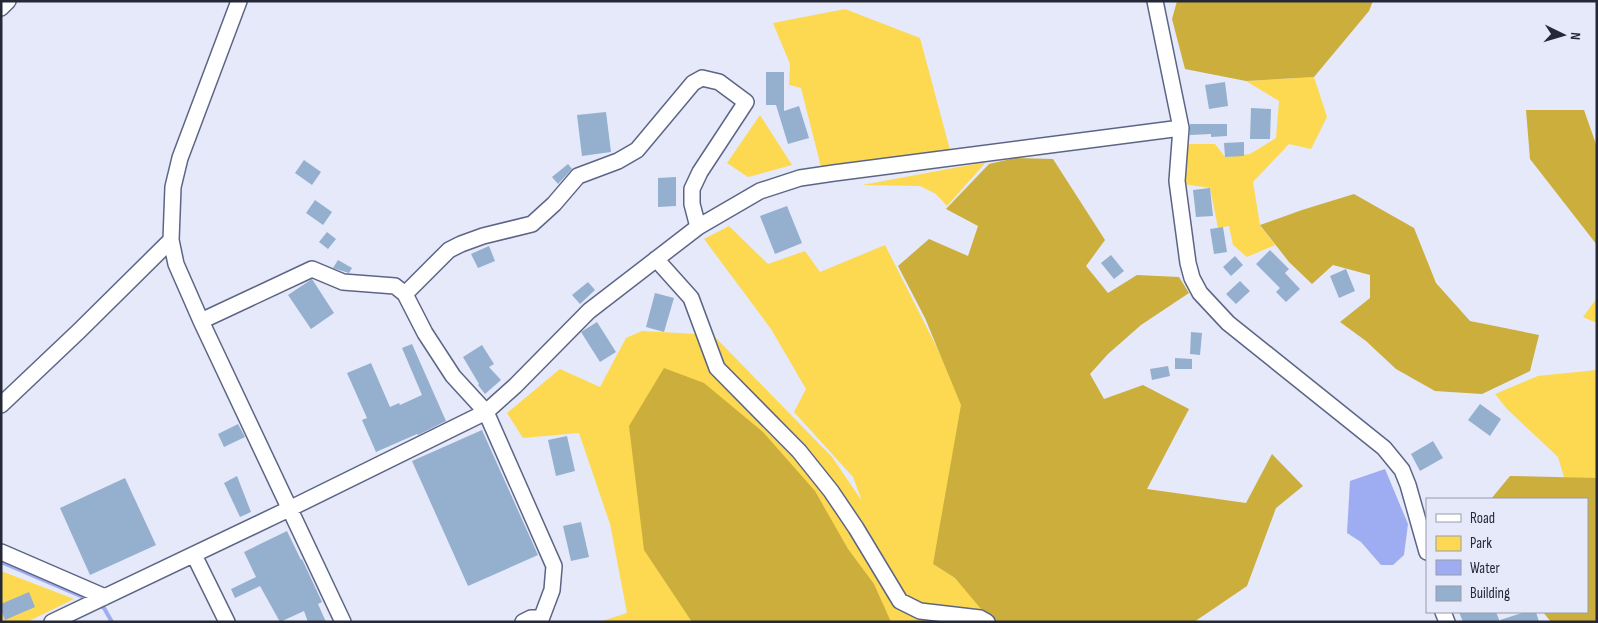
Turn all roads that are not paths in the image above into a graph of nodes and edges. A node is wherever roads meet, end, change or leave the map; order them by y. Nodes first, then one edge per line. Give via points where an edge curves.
1 (8, 1) edge
2 (238, 1) edge
3 (1155, 1) edge
4 (1, 8) edge
5 (1181, 128) junction
6 (698, 227) junction
7 (171, 240) junction
8 (656, 259) junction
9 (405, 294) junction
10 (201, 321) junction
11 (1, 405) edge
12 (486, 412) junction
13 (289, 509) junction
14 (1426, 548) edge
15 (1, 552) edge
16 (194, 555) junction
17 (105, 597) junction
18 (540, 620) edge
19 (52, 622) edge
20 (226, 622) edge
21 (344, 622) edge
22 (523, 622) edge
23 (987, 622) edge

1 - 4 street
2 - 7 street via 180,158 173,187
3 - 5 street
5 - 6 street via 800,178 760,191
5 - 14 street via 1177,181 1188,263 1200,293 1228,323 1384,448 1402,470
6 - 8 street
6 - 9 street via 692,189 746,102 719,82 702,78 693,83 637,150 578,176 532,224 483,236 449,250
7 - 10 street via 176,264
7 - 11 street
8 - 12 street via 589,311
8 - 23 street via 691,298 717,368 799,451 831,491 900,600 920,611 980,618
9 - 10 street via 395,286 342,282 312,269
9 - 12 street via 453,376
10 - 13 street
12 - 13 street
12 - 18 street via 554,566 552,590
13 - 16 street
13 - 21 street
15 - 17 street
16 - 17 street
16 - 20 street
17 - 19 street
18 - 22 street via 531,618

